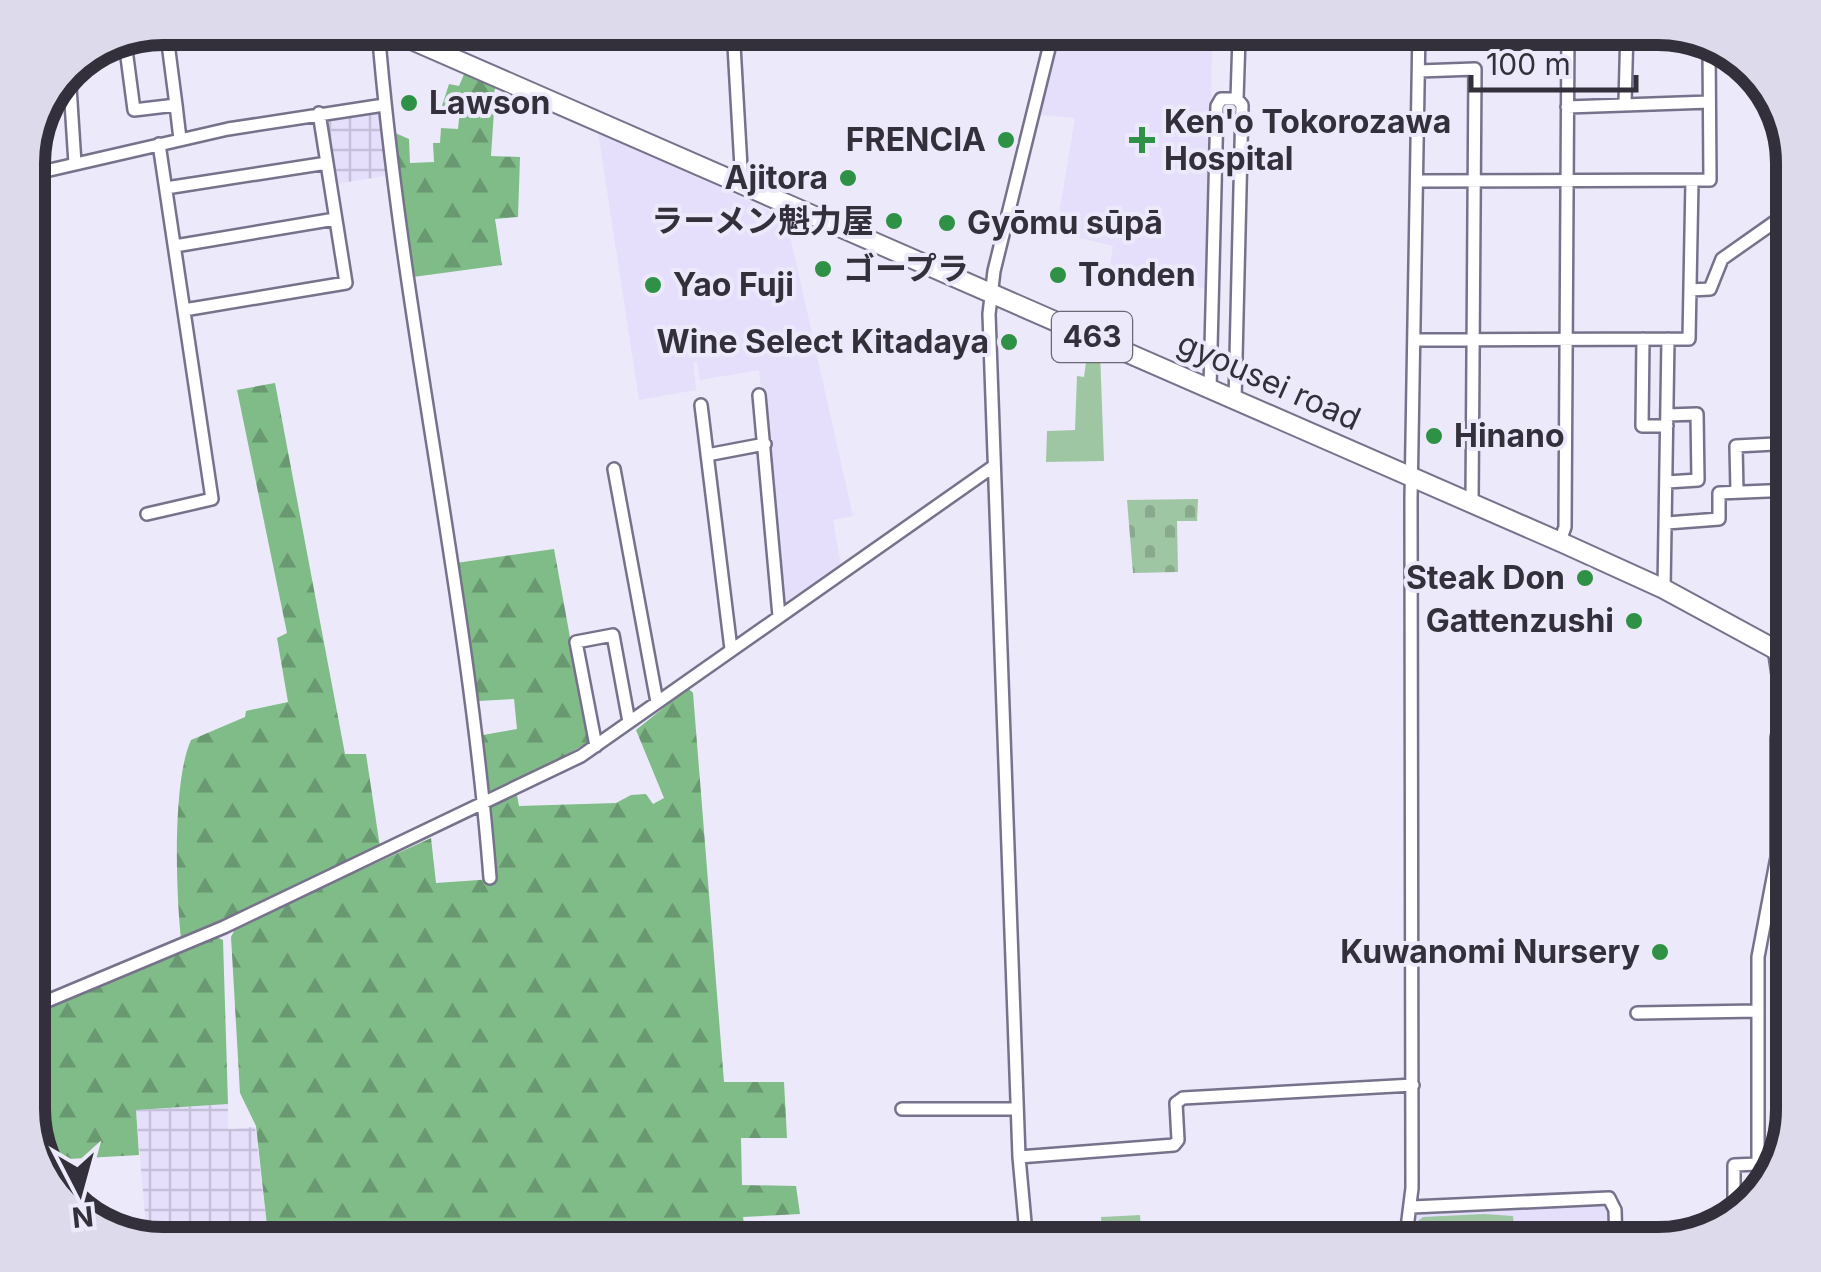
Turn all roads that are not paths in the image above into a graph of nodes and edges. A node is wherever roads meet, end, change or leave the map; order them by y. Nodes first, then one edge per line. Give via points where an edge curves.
1 (168, 45) edge
2 (382, 45) edge
3 (420, 45) edge
4 (734, 45) edge
5 (1050, 45) edge
6 (1238, 45) edge
7 (1419, 45) edge
8 (1568, 45) edge
9 (1627, 45) edge
10 (126, 51) edge
11 (1709, 57) edge
12 (1419, 71) junction
13 (70, 90) edge
14 (1237, 99) junction
15 (1709, 102) junction
16 (1626, 103) junction
17 (176, 105) junction
18 (384, 105) junction
19 (1567, 106) junction
20 (319, 113) junction
21 (180, 139) junction
22 (159, 144) junction
23 (327, 163) junction
24 (75, 164) junction
25 (45, 171) edge
26 (1418, 181) junction
27 (1476, 181) junction
28 (1692, 181) junction
29 (1565, 182) junction
30 (742, 186) junction
31 (166, 188) junction
32 (336, 220) junction
33 (1776, 222) edge
34 (175, 246) junction
35 (1690, 290) junction
36 (990, 294) junction
37 (184, 310) junction
38 (1643, 338) junction
39 (1474, 339) junction
40 (1565, 339) junction
41 (1668, 339) junction
42 (1415, 340) junction
43 (1210, 388) junction
44 (759, 395) dead end
45 (1235, 400) junction
46 (701, 405) dead end
47 (1667, 420) junction
48 (765, 444) junction
49 (1776, 444) edge
50 (707, 455) junction
51 (994, 466) junction
52 (614, 469) dead end
53 (1413, 478) junction
54 (1667, 482) junction
55 (1776, 491) edge
56 (1736, 492) junction
57 (1472, 502) junction
58 (147, 514) dead end
59 (1667, 523) junction
60 (1560, 542) junction
61 (1664, 589) junction
62 (779, 616) junction
63 (1774, 648) joint
64 (731, 649) junction
65 (1776, 661) edge
66 (657, 702) junction
67 (629, 722) junction
68 (596, 746) junction
69 (484, 804) junction
70 (1776, 862) edge
71 (490, 878) dead end
72 (45, 1002) edge
73 (1758, 1012) junction
74 (1637, 1013) dead end
75 (1412, 1085) junction
76 (902, 1109) dead end
77 (1018, 1109) junction
78 (1018, 1157) junction
79 (1758, 1164) junction
80 (1762, 1164) edge
81 (1734, 1199) edge
82 (1412, 1207) junction
83 (1025, 1227) edge
84 (1408, 1227) edge
85 (1616, 1227) edge

1 - 17 street
2 - 18 street
3 - 30 highway, gyousei road / 463
4 - 30 street
5 - 36 street
6 - 14 street
7 - 12 street
8 - 19 street
9 - 16 street
10 - 17 street via 134,110
11 - 15 street
12 - 26 street
12 - 27 street via 1476,69
13 - 24 street
14 - 43 street via 1221,99 1217,106
14 - 45 street via 1242,105
15 - 16 street
15 - 28 street via 1710,180
16 - 19 street
17 - 21 street
18 - 20 street
18 - 69 street
19 - 29 street
20 - 21 street
20 - 23 street
21 - 22 street
22 - 24 street
22 - 31 street
23 - 31 street
23 - 32 street
24 - 25 street
26 - 27 street
26 - 42 street
27 - 29 street
27 - 39 street
28 - 29 street
28 - 35 street
29 - 40 street
30 - 36 highway, gyousei road / 463
31 - 34 street
32 - 34 street
32 - 37 street via 346,283
33 - 35 street via 1722,260 1710,289
34 - 37 street
35 - 41 street via 1690,339
36 - 43 highway, gyousei road / 463
36 - 51 street
37 - 58 street via 212,499
38 - 40 street
38 - 41 street
38 - 47 street via 1642,426
39 - 40 street
39 - 42 street
39 - 57 street
40 - 60 street via 1566,527
41 - 47 street
42 - 53 street
43 - 45 highway, gyousei road / 463
44 - 48 street
45 - 53 highway, gyousei road / 463
46 - 50 street
47 - 54 street
47 - 54 street via 1697,414 1698,480
48 - 50 street
48 - 62 street
49 - 56 street via 1736,446
50 - 64 street
51 - 62 street
51 - 77 street
52 - 66 street
53 - 57 highway, gyousei road / 463
53 - 75 street
54 - 59 street
55 - 56 street
56 - 59 street via 1719,493 1719,519
57 - 60 highway, gyousei road / 463
59 - 61 street
60 - 61 highway, gyousei road / 463
61 - 63 highway, gyousei road / 463
62 - 64 street
63 - 65 street
64 - 66 street
66 - 67 street
67 - 68 street
67 - 68 street via 612,635 576,642
68 - 69 street
69 - 71 street
69 - 72 street
70 - 73 street via 1758,957
73 - 74 street
73 - 79 street
75 - 78 street via 1182,1098 1176,1103 1174,1145
75 - 82 street
76 - 77 street
77 - 78 street
78 - 83 street
79 - 80 street
79 - 81 street via 1734,1165
82 - 84 street
82 - 85 street via 1609,1198

